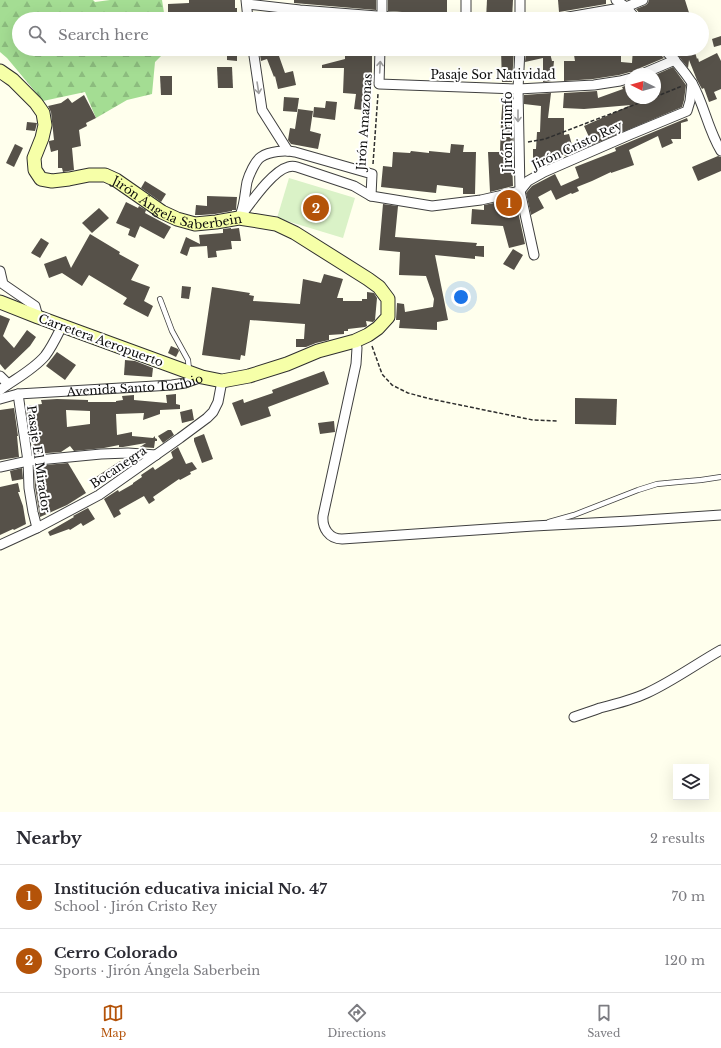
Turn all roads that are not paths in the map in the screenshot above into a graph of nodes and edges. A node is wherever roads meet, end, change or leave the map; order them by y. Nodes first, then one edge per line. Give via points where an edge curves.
1 (382, 0) edge
2 (466, 0) edge
3 (520, 0) edge
4 (616, 0) edge
5 (643, 0) edge
6 (246, 2) edge
7 (626, 7) junction
8 (247, 12) edge
9 (320, 12) edge
10 (382, 12) edge
11 (466, 12) edge
12 (520, 12) edge
13 (597, 12) edge
14 (630, 12) edge
15 (254, 56) edge
16 (380, 56) edge
17 (520, 56) edge
18 (671, 56) edge
19 (675, 60) junction
20 (656, 68) edge
21 (0, 71) edge
22 (625, 80) edge
23 (692, 83) junction
24 (379, 84) joint
25 (518, 89) junction
26 (288, 151) junction
27 (721, 151) edge
28 (520, 191) junction
29 (371, 196) junction
30 (239, 218) junction
31 (534, 255) dead end
32 (0, 271) edge
33 (379, 287) joint
34 (160, 299) dead end
35 (0, 302) edge
36 (38, 317) junction
37 (62, 326) junction
38 (355, 341) junction
39 (189, 372) junction
40 (0, 376) edge
41 (202, 377) junction
42 (222, 381) junction
43 (4, 387) edge
44 (18, 394) junction
45 (0, 399) edge
46 (156, 455) junction
47 (28, 462) junction
48 (0, 467) edge
49 (721, 477) edge
50 (721, 515) edge
51 (534, 526) junction
52 (37, 528) junction
53 (0, 545) edge
54 (721, 650) edge
55 (574, 717) dead end

1 - 10 street
2 - 11 street
3 - 12 street
4 - 7 street
5 - 7 street
6 - 8 street
6 - 9 street
7 - 13 street
7 - 14 street
15 -> 26 street via 262,110
24 -> 16 street, Jirón Amazonas
17 - 25 street, Jirón Triunfo
18 - 19 street
19 - 20 street
19 - 23 street
21 - 30 main road, Jirón Ángela Saberbein via 13,80 43,113 44,132 34,158 35,170 40,179 52,181 105,175 177,219 195,224
22 - 25 street, Pasaje Sor Natividad via 594,85
23 - 27 street
23 - 28 street, Jirón Cristo Rey via 687,111 544,172 528,181
24 - 25 street, Pasaje Sor Natividad
25 -> 28 street, Jirón Triunfo
26 - 29 street, Jirón Amazonas via 372,174
26 - 30 street via 260,157 248,180
28 - 29 street via 481,200 432,206
28 - 31 street, Jirón Triunfo
29 - 30 street via 354,186 289,166 272,176
30 - 33 main road, Jirón Ángela Saberbein via 276,224 295,233
32 - 36 street via 3,284 35,306
33 - 38 main road, Avenida Santo Toribio via 388,298 388,317 368,336
34 - 39 lane via 172,331 188,360
35 - 36 main road, Carretera Aeropuerto
36 - 37 main road, Carretera Aeropuerto
37 - 39 main road, Carretera Aeropuerto
37 - 43 street via 56,340 37,364
38 - 42 main road, Avenida Santo Toribio via 318,351 250,376
38 - 51 street via 356,364 323,516 328,532 334,538 342,539
39 - 41 main road, Carretera Aeropuerto
40 - 43 street
41 - 42 main road, Avenida Santo Toribio
41 - 44 street, Avenida Santo Toribio via 172,385
42 - 46 street, Bocanegra via 218,402 210,415
44 - 45 street, Avenida Santo Toribio
44 - 47 street, Pasaje El Mirador
46 - 47 street via 101,454
46 - 52 street, Bocanegra via 99,495
47 - 48 street
47 - 52 street, Pasaje El Mirador via 29,488
49 - 51 lane via 657,484 574,515
50 - 51 street
52 - 53 street, Bocanegra
54 - 55 street via 646,694

